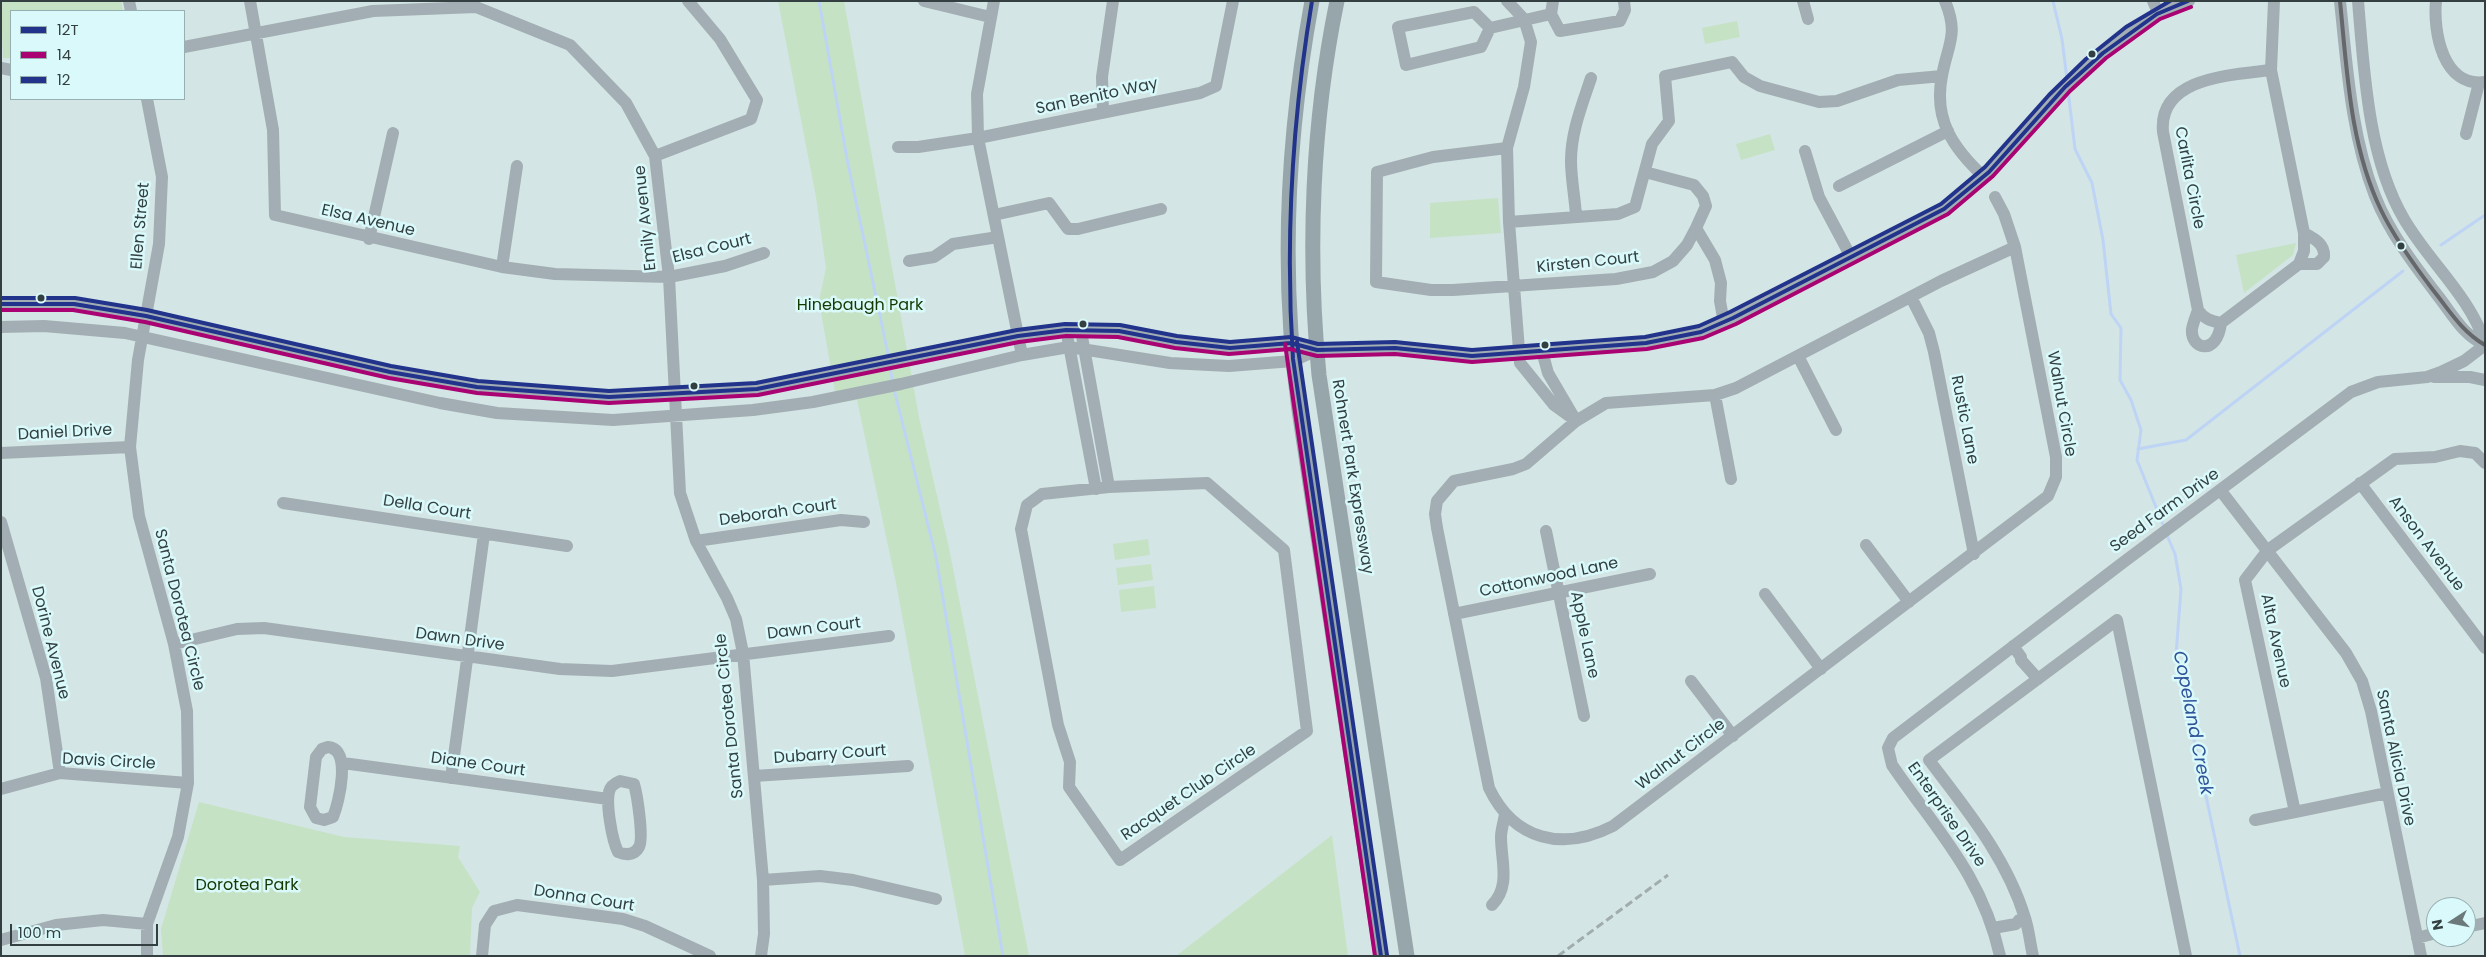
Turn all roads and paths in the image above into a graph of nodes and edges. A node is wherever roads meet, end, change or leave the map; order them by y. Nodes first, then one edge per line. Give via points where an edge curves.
1 (250, 1) edge
2 (688, 1) edge
3 (924, 1) edge
4 (994, 1) edge
5 (1113, 1) edge
6 (1233, 1) edge
7 (1312, 1) edge
8 (1337, 1) edge
9 (1507, 1) edge
10 (1624, 1) edge
11 (1803, 1) edge
12 (1945, 1) edge
13 (2153, 1) edge
14 (2189, 1) edge
15 (2274, 1) edge
16 (2340, 1) edge
17 (2358, 1) edge
18 (2436, 1) edge
19 (1552, 7) edge
20 (2158, 13) junction
21 (990, 17) junction
22 (1808, 19) dead end
23 (1524, 20) junction
24 (1490, 28) junction
25 (256, 33) junction
26 (185, 47) edge
27 (2271, 70) junction
28 (1942, 76) junction
29 (1591, 78) dead end
30 (2482, 82) edge
31 (147, 100) edge
32 (1103, 112) junction
33 (1948, 132) junction
34 (393, 133) dead end
35 (2466, 134) dead end
36 (978, 138) junction
37 (898, 147) dead end
38 (1507, 148) junction
39 (1805, 151) dead end
40 (655, 156) junction
41 (517, 166) dead end
42 (1645, 172) junction
43 (1984, 177) junction
44 (1839, 186) dead end
45 (1995, 197) dead end
46 (1161, 209) dead end
47 (994, 215) junction
48 (1576, 216) junction
49 (1509, 222) junction
50 (1696, 228) junction
51 (2304, 233) junction
52 (998, 237) junction
53 (369, 239) junction
54 (2015, 247) junction
55 (764, 253) dead end
56 (1851, 257) junction
57 (909, 261) dead end
58 (2299, 264) junction
59 (502, 267) junction
60 (669, 277) junction
61 (1514, 287) junction
62 (1911, 297) junction
63 (1, 304) edge
64 (2198, 310) junction
65 (146, 316) junction
66 (1724, 323) junction
67 (2221, 323) junction
68 (1, 327) edge
69 (1066, 330) junction
70 (1081, 331) junction
71 (143, 336) junction
72 (1018, 336) junction
73 (1291, 343) junction
74 (2485, 344) edge
75 (1069, 347) junction
76 (1084, 349) junction
77 (1317, 350) junction
78 (1542, 351) junction
79 (1519, 353) junction
80 (1022, 355) junction
81 (1798, 356) junction
82 (1293, 361) junction
83 (2427, 377) junction
84 (2485, 380) edge
85 (673, 395) junction
86 (1715, 395) junction
87 (675, 416) junction
88 (1576, 421) junction
89 (1836, 430) dead end
90 (130, 447) junction
91 (1, 453) edge
92 (2485, 463) edge
93 (1731, 479) dead end
94 (2360, 483) junction
95 (1109, 487) junction
96 (1096, 488) junction
97 (2221, 491) junction
98 (283, 503) dead end
99 (1, 522) edge
100 (864, 522) dead end
101 (1546, 531) dead end
102 (484, 534) junction
103 (696, 541) junction
104 (1866, 545) dead end
105 (567, 546) dead end
106 (2268, 550) junction
107 (1974, 554) junction
108 (1650, 574) dead end
109 (1558, 593) junction
110 (1765, 594) dead end
111 (1909, 602) junction
112 (1454, 614) junction
113 (888, 636) dead end
114 (174, 644) junction
115 (2013, 646) junction
116 (2485, 648) edge
117 (743, 653) junction
118 (467, 658) junction
119 (1821, 668) junction
120 (2037, 677) junction
121 (1692, 681) dead end
122 (1584, 716) dead end
123 (1733, 736) junction
124 (1888, 748) joint
125 (343, 763) junction
126 (908, 766) dead end
127 (60, 773) junction
128 (754, 776) junction
129 (451, 778) junction
130 (188, 783) junction
131 (1, 789) edge
132 (2387, 793) junction
133 (608, 799) junction
134 (2295, 812) junction
135 (1505, 814) junction
136 (2255, 820) dead end
137 (763, 880) junction
138 (936, 900) dead end
139 (1492, 905) dead end
140 (2022, 919) junction
141 (147, 924) junction
142 (1997, 927) junction
143 (2426, 936) edge
144 (2417, 938) junction
145 (1, 940) edge
146 (147, 956) edge
147 (482, 956) edge
148 (710, 956) edge
149 (761, 956) edge
150 (1381, 956) edge
151 (1407, 956) edge
152 (2000, 956) edge
153 (2033, 956) edge
154 (2186, 956) edge
155 (2421, 956) edge

1 - 25 street, Elsa Avenue
2 - 40 street via 720,40 758,100 752,119
3 - 21 street
4 - 21 street
5 - 32 street via 1102,77
6 - 32 street, San Benito Way via 1216,86 1200,93
7 - 73 main road via 1297,102 1287,229
8 - 77 main road, Rohnert Park Expressway via 1316,169
9 - 23 street
10 - 19 street via 1625,10 1620,21 1560,31
11 - 22 street
12 - 28 street via 1952,18 1952,44
13 - 20 street
14 - 20 street
15 - 27 street
16 - 74 street via 2354,115 2367,174 2376,198 2423,277 2469,337
17 - 74 street via 2372,118 2389,192 2404,221 2479,325
18 - 30 street via 2438,36 2446,64 2466,80
19 - 23 street
20 - 43 street via 2120,40 2074,80
21 - 36 street via 977,94
23 - 24 street
23 - 38 street via 1530,42 1524,87
24 - 24 street via 1474,12 1398,27 1406,65 1481,47
25 - 26 street, Emily Avenue
25 - 40 street, Emily Avenue via 374,11 476,7 570,45 626,103
25 - 53 street, Elsa Avenue via 273,130 275,215
27 - 51 street
27 - 64 street, Carlita Circle via 2222,76 2189,87 2170,100 2164,113 2163,132
28 - 33 street via 1940,99
28 - 42 street via 1898,80 1837,101 1819,102 1760,86 1744,77 1732,62 1664,76 1669,121 1652,144
29 - 48 street via 1573,142 1571,162
30 - 35 street
31 - 65 street, Ellen Street via 162,177 159,244
32 - 36 street, San Benito Way
33 - 43 street via 1962,157
33 - 44 street
34 - 53 street
36 - 37 street, San Benito Way
36 - 47 street
38 - 49 street
38 - 61 street, Kirsten Court via 1433,157 1377,172 1376,282 1431,290
39 - 56 street via 1819,197
40 - 60 street, Emily Avenue
41 - 59 street
42 - 48 street via 1635,207 1618,214
42 - 50 street, Kirsten Court via 1694,185 1706,206
43 - 56 street via 1944,209
45 - 54 street, Walnut Circle
46 - 47 street via 1078,229 1068,229 1049,203
47 - 52 street
48 - 49 street
49 - 61 street
50 - 61 street, Kirsten Court via 1673,261 1653,272 1616,279
50 - 66 street via 1714,260 1722,283 1720,301
51 - 58 street via 2304,250
51 - 58 street via 2322,246 2324,257 2317,264
52 - 57 street via 953,244 934,257
52 - 72 street
53 - 59 street, Elsa Avenue
54 - 62 street, Walnut Circle
54 - 107 street, Walnut Circle via 2056,457 2056,476 2048,496
55 - 60 street, Elsa Court via 725,266
56 - 66 street
58 - 67 street
59 - 60 street, Elsa Avenue via 555,274
60 - 85 street, Emily Avenue
61 - 79 street
62 - 81 street, Walnut Circle
62 - 107 street, Rustic Lane via 1929,333 1934,352
63 - 65 street via 74,304
64 - 67 street via 2202,316
64 - 67 street, Carlita Circle via 2192,329 2193,336 2201,345 2214,344 2220,334
65 - 71 street, Ellen Street
65 - 85 street via 390,372 477,387 570,396
66 - 78 street via 1676,338 1646,343
68 - 71 street via 44,326
69 - 70 street
69 - 72 street
69 - 75 street
70 - 73 street via 1119,331 1230,348
70 - 76 street
71 - 87 street via 497,413 613,420
71 - 90 street, Ellen Street
72 - 80 street
72 - 85 street via 757,389
73 - 77 street
73 - 82 main road
74 - 83 street, Seed Farm Drive via 2464,361
75 - 76 street
75 - 80 street
75 - 96 street
76 - 82 street via 1170,363 1229,366
76 - 95 street
77 - 79 street via 1395,348 1472,356
77 - 82 street
77 - 151 main road, Rohnert Park Expressway
78 - 79 street
78 - 88 street via 1548,372
79 - 88 street via 1520,363 1554,406
80 - 87 street via 901,384 763,409
81 - 86 street, Walnut Circle via 1736,388
81 - 89 street
82 - 150 main road
83 - 84 street
83 - 97 street, Seed Farm Drive via 2378,382 2351,392
85 - 87 street, Santa Dorotea Circle
86 - 88 street, Walnut Circle via 1606,403
86 - 93 street
87 - 103 street, Santa Dorotea Circle via 680,493
88 - 112 street, Walnut Circle via 1526,464 1454,482 1437,501 1437,528
90 - 91 street, Daniel Drive
90 - 114 street, Santa Dorotea Circle via 139,516
92 - 94 street, Alta Avenue via 2475,454 2460,451 2435,457 2395,459
94 - 106 street, Alta Avenue
94 - 116 street, Anson Avenue
95 - 96 street, Racquet Club Circle
95 - 96 street, Racquet Club Circle via 1207,483 1284,550 1307,731 1120,860 1069,787 1070,762 1058,725 1021,529 1027,505 1042,494
97 - 106 street, Santa Alicia Drive
97 - 115 street, Seed Farm Drive
98 - 102 street, Della Court
99 - 127 street, Dorine Avenue via 46,678
100 - 103 street, Deborah Court via 841,520
101 - 109 street, Apple Lane
102 - 105 street, Della Court
102 - 118 street
103 - 117 street, Santa Dorotea Circle via 736,619
104 - 111 street
106 - 132 street, Santa Alicia Drive via 2346,654 2362,681
106 - 134 street, Alta Avenue via 2245,580
107 - 111 street, Walnut Circle
108 - 109 street, Cottonwood Lane
109 - 112 street, Cottonwood Lane
109 - 122 street, Apple Lane
110 - 119 street
111 - 119 street, Walnut Circle
112 - 135 street, Walnut Circle via 1490,788
113 - 117 street, Dawn Court
114 - 118 street, Dawn Drive via 238,629 264,628
114 - 130 street, Santa Dorotea Circle via 187,711
115 - 120 street via 2021,657 2027,657 2037,670
115 - 124 street, Seed Farm Drive via 1894,738
117 - 118 street, Dawn Drive via 612,671 560,670
117 - 128 street, Santa Dorotea Circle
118 - 129 street
119 - 123 street, Walnut Circle
120 - 140 street via 1929,760 1976,823 2002,865
120 - 154 street via 2117,620
121 - 123 street
123 - 135 street, Walnut Circle via 1613,826 1597,834 1557,840 1519,826
124 - 142 street, Enterprise Drive via 1892,765 1965,866
125 - 125 street via 335,748 322,749 316,757 310,806 316,818 333,817
125 - 129 street, Diane Court
126 - 128 street, Dubarry Court
127 - 130 street, Davis Circle
127 - 131 street, Davis Circle
128 - 137 street, Santa Dorotea Circle
129 - 133 street, Diane Court
130 - 141 street, Santa Dorotea Circle via 178,837
132 - 134 street
132 - 144 street, Santa Alicia Drive
133 - 133 street via 618,852 625,855 633,853 639,847 640,838 634,784 620,780 614,783
134 - 136 street
135 - 139 street via 1501,838 1505,872 1499,898
137 - 138 street via 820,876 853,880
137 - 149 street, Santa Dorotea Circle
140 - 142 street via 2014,918
140 - 153 street
141 - 145 street via 103,920 56,926
141 - 146 street, Santa Dorotea Circle
142 - 152 street, Enterprise Drive
143 - 144 street
144 - 155 street, Santa Alicia Drive
147 - 148 street, Donna Court via 485,925 494,911 518,905 623,919

